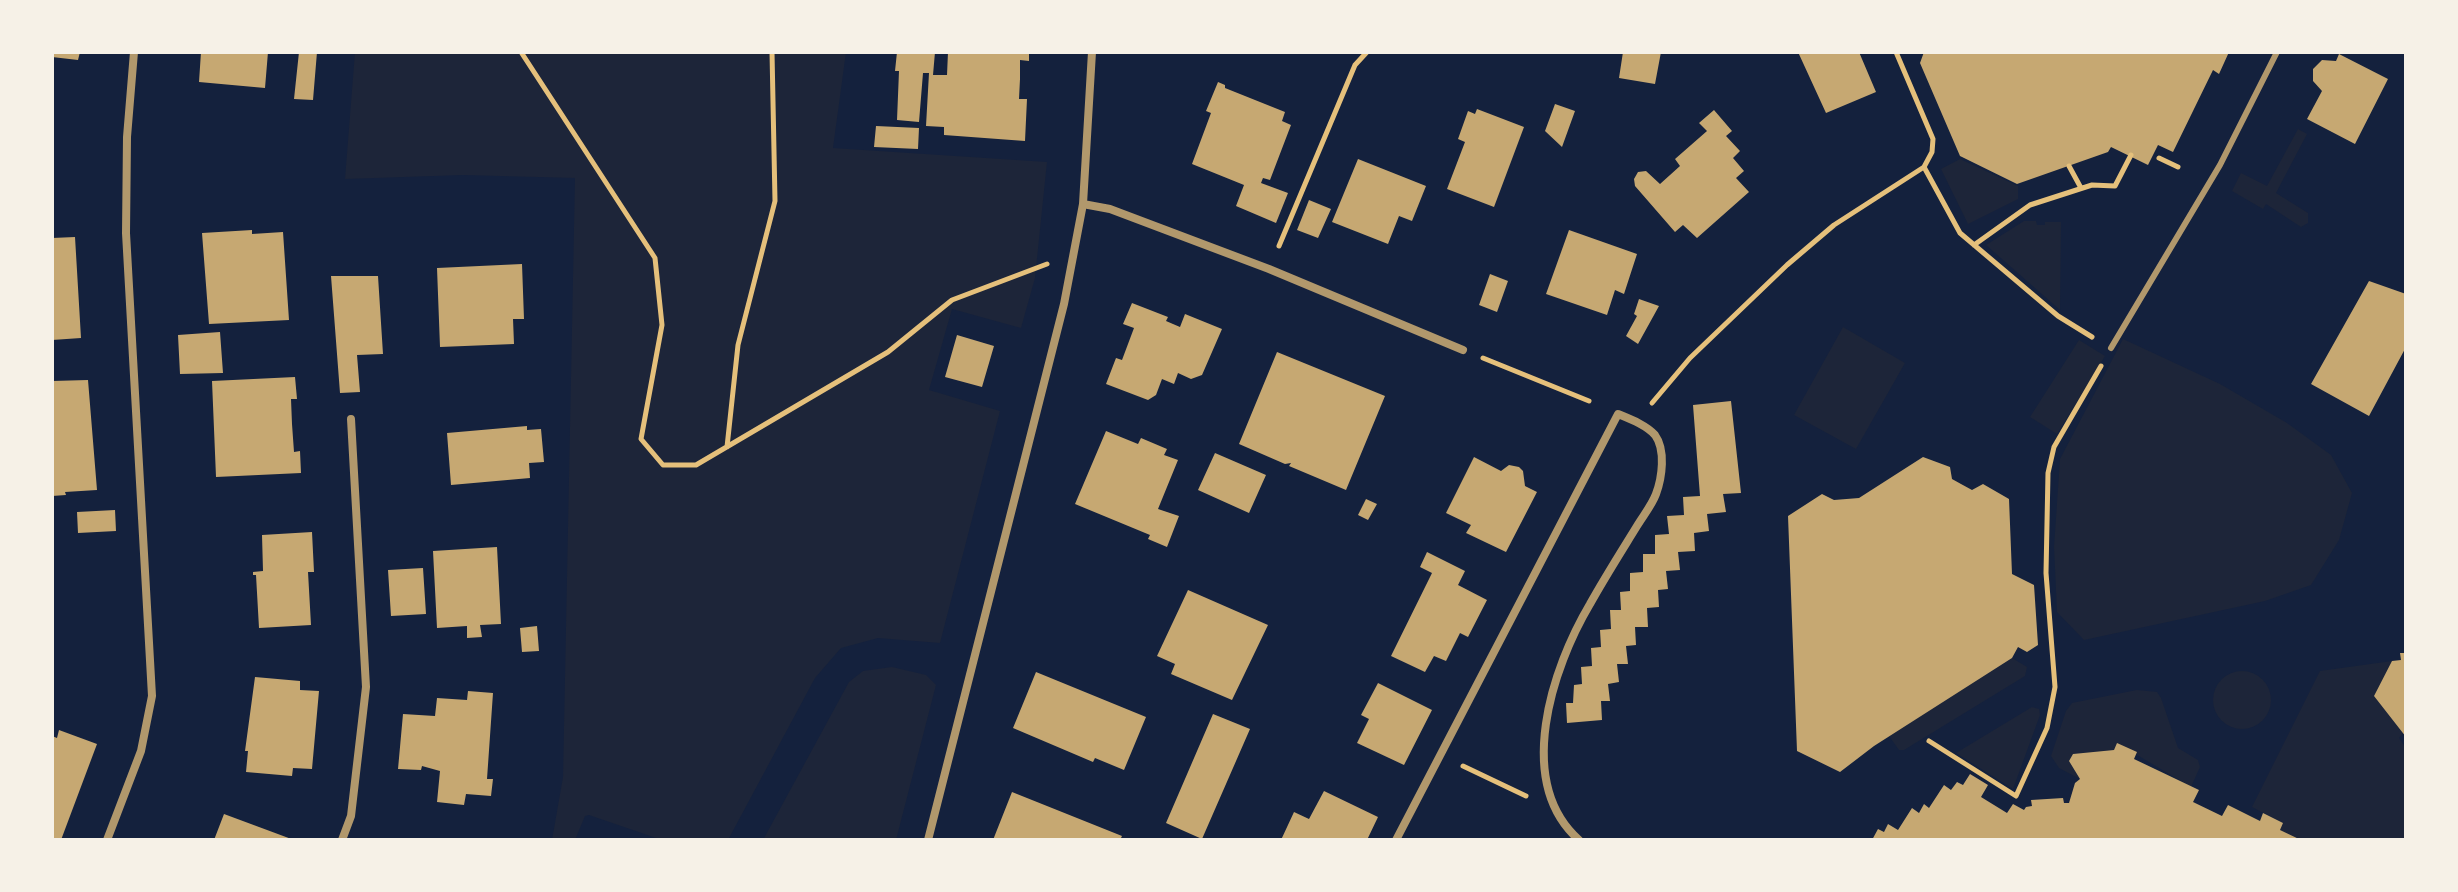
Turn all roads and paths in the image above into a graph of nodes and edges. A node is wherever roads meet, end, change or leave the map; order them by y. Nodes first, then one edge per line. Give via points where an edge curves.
1 (134, 52) edge
2 (521, 52) edge
3 (772, 52) edge
4 (1092, 52) edge
5 (1367, 52) edge
6 (1896, 52) edge
7 (2277, 52) edge
8 (2131, 155) dead end
9 (2159, 158) dead end
10 (2069, 166) dead end
11 (1924, 167) junction
12 (2178, 167) dead end
13 (2081, 188) junction
14 (1083, 204) junction
15 (1974, 245) junction
16 (1047, 264) dead end
17 (1269, 269) junction
18 (2111, 348) junction
19 (1463, 350) joint
20 (1589, 401) dead end
21 (351, 419) dead end
22 (1638, 423) junction
23 (727, 447) junction
24 (1929, 741) dead end
25 (1440, 754) junction
26 (1555, 811) junction
27 (107, 840) edge
28 (342, 840) edge
29 (928, 840) edge
30 (1396, 840) edge
31 (1579, 840) edge

1 - 27 street via 126,233 152,696 141,751
2 - 23 path via 655,258 662,325 641,439 663,465 696,465
3 - 23 path via 775,201 738,345
4 - 14 street
5 - 17 path via 1355,65
6 - 11 path via 1933,139
7 - 18 lane via 2220,165
8 - 13 path via 2115,186
9 - 12 path
10 - 13 path
11 - 15 path via 1960,233
11 - 22 path via 1834,225 1742,305 1671,379
13 - 15 path via 2030,205
14 - 17 street via 1110,209
14 - 29 street via 1064,304
15 - 18 path via 2058,316
16 - 23 path via 952,300 888,352
17 - 19 street
18 - 24 path via 2054,447 2048,473 2046,573 2055,687 2047,728 2016,796
19 - 20 path
21 - 28 street via 366,687 351,816
22 - 25 street via 1618,414
22 - 26 street via 1655,435 1661,472 1655,496 1564,654 1546,719 1543,764
25 - 26 path
25 - 30 street
26 - 31 street

